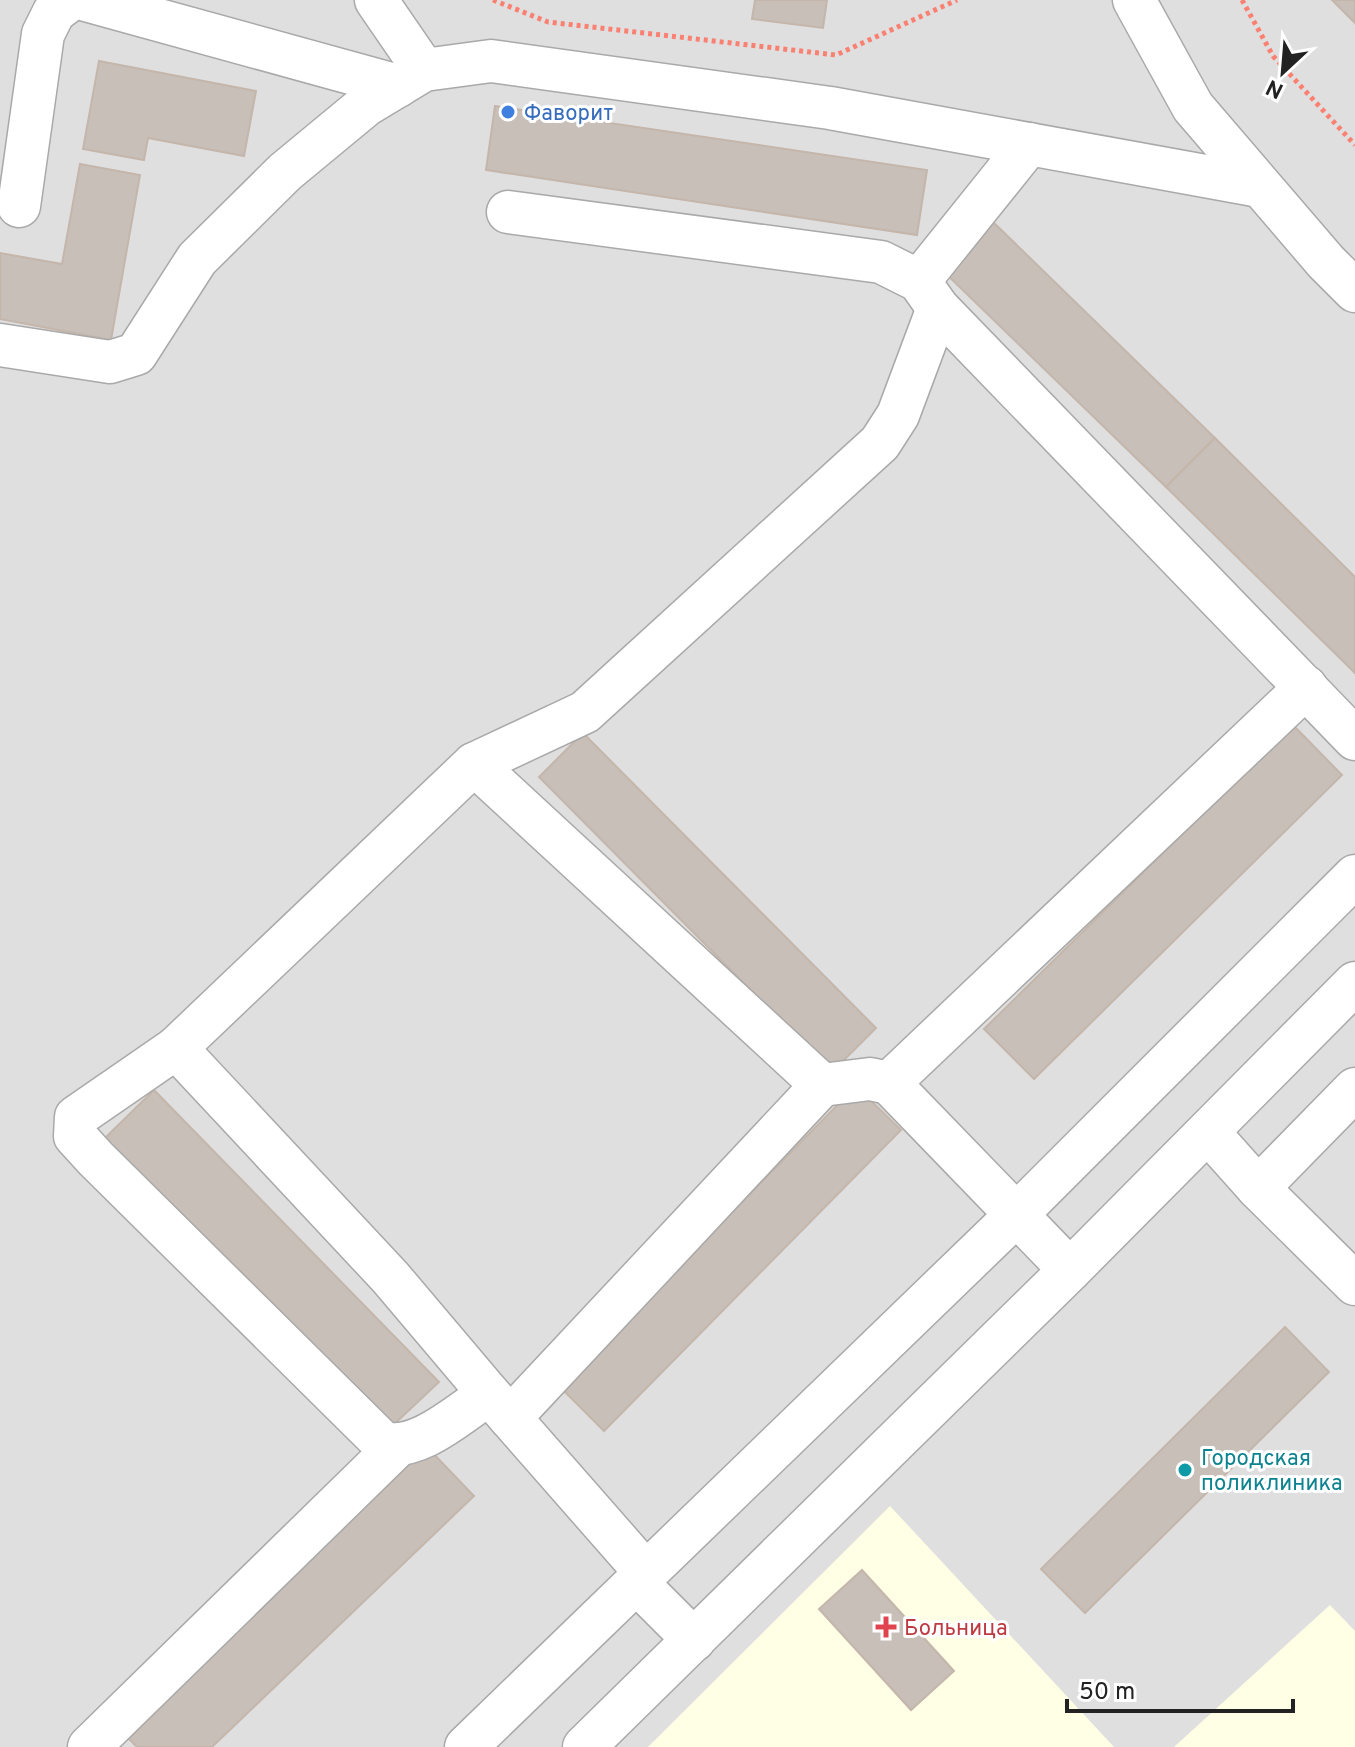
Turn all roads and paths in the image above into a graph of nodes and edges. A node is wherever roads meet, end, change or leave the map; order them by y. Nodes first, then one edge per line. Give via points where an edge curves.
1 (70, 0) edge
2 (86, 0) edge
3 (376, 0) edge
4 (493, 0) edge
5 (957, 0) edge
6 (1134, 0) edge
7 (1242, 0) edge
8 (411, 78) junction
9 (1029, 144) junction
10 (1355, 145) edge
11 (1260, 186) junction
12 (19, 206) dead end
13 (508, 212) dead end
14 (1355, 291) edge
15 (928, 294) junction
16 (0, 345) edge
17 (1306, 687) junction
18 (1355, 739) edge
19 (474, 764) junction
20 (1355, 876) edge
21 (1355, 983) edge
22 (176, 1048) junction
23 (889, 1083) junction
24 (822, 1085) junction
25 (1355, 1089) edge
26 (1208, 1132) junction
27 (1258, 1188) junction
28 (1015, 1216) junction
29 (1070, 1270) junction
30 (1355, 1284) edge
31 (500, 1406) junction
32 (396, 1447) junction
33 (641, 1578) junction
34 (694, 1640) junction
35 (89, 1747) edge
36 (466, 1747) edge
37 (584, 1747) edge

1 - 12 street via 54,12 43,34
2 - 8 street
3 - 8 street
4 - 5 path via 548,22 836,55
6 - 11 street via 1193,107
7 - 10 path via 1273,56
8 - 9 street via 491,61 830,108
8 - 16 street via 366,105 285,172 197,259 136,354 110,362
9 - 11 street
9 - 15 street
11 - 14 street
13 - 15 street via 881,262
15 - 17 street
15 - 19 street via 898,415 880,443 585,712
17 - 18 street
17 - 23 street
19 - 22 street
19 - 24 street
20 - 28 street
21 - 26 street
22 - 31 street via 390,1277
22 - 32 street via 76,1117 75,1136 382,1442
23 - 24 street via 870,1079
23 - 28 street
24 - 31 street
25 - 27 street
26 - 27 street
26 - 29 street
27 - 30 street
28 - 29 street
28 - 33 street
29 - 34 street
31 - 32 street
31 - 33 street
32 - 35 street
33 - 34 street
33 - 36 street
34 - 37 street

